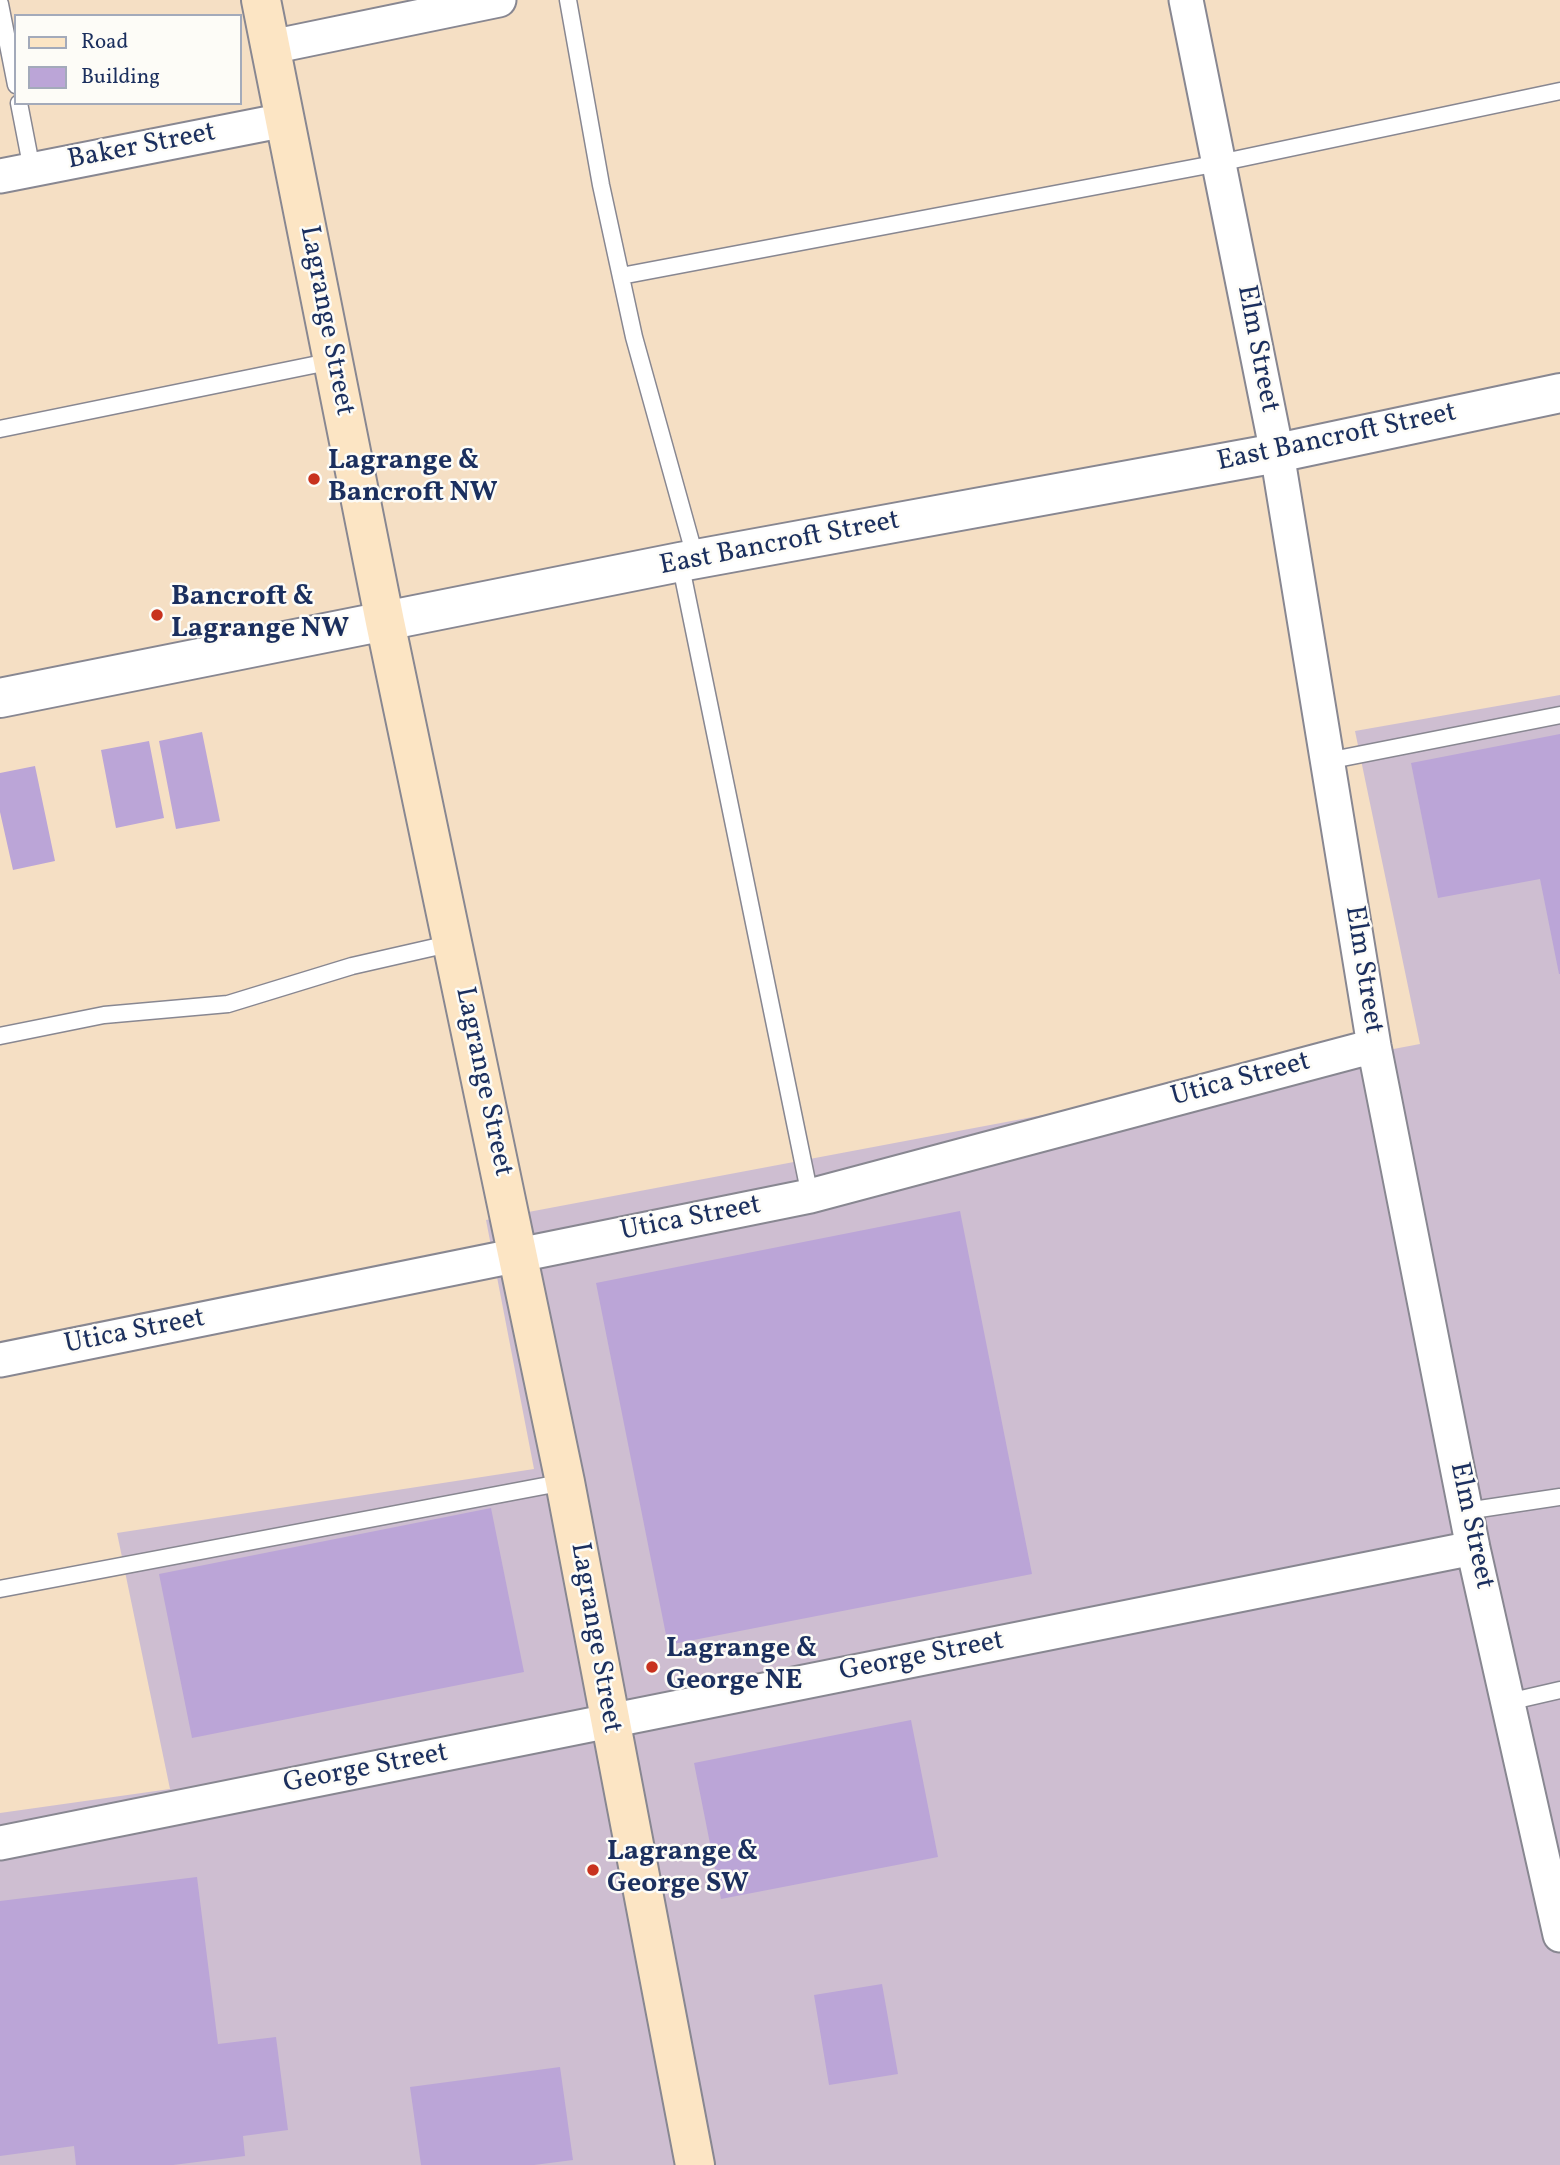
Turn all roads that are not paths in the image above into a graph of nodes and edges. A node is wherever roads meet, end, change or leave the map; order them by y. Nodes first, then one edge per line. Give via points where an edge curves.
1 (261, 0) edge
2 (499, 0) edge
3 (568, 0) edge
4 (1186, 0) edge
5 (0, 4) edge
6 (271, 47) junction
7 (14, 75) edge
8 (1560, 91) edge
9 (19, 105) edge
10 (285, 120) junction
11 (1219, 163) junction
12 (32, 170) junction
13 (0, 176) edge
14 (621, 276) junction
15 (333, 361) junction
16 (1560, 393) edge
17 (0, 429) edge
18 (1277, 453) junction
19 (688, 561) junction
20 (384, 622) junction
21 (0, 698) edge
22 (1560, 715) edge
23 (1327, 761) junction
24 (453, 943) junction
25 (0, 1036) edge
26 (1374, 1046) junction
27 (810, 1196) junction
28 (518, 1256) junction
29 (0, 1360) edge
30 (565, 1482) junction
31 (1560, 1496) edge
32 (1466, 1511) junction
33 (1473, 1548) junction
34 (0, 1590) edge
35 (1560, 1690) edge
36 (1508, 1702) junction
37 (608, 1721) junction
38 (0, 1843) edge
39 (1560, 1935) edge
40 (695, 2165) edge

1 - 6 main road, Lagrange Street
2 - 6 street
3 - 14 lane
4 - 11 street, Elm Street
5 - 7 lane
6 - 10 main road, Lagrange Street
8 - 11 lane
9 - 12 lane
10 - 12 street, Baker Street
10 - 15 main road, Lagrange Street
11 - 14 lane
11 - 18 street, Elm Street
12 - 13 street, Baker Street
14 - 19 lane
15 - 17 lane
15 - 20 main road, Lagrange Street
16 - 18 street, East Bancroft Street
18 - 19 street, East Bancroft Street
18 - 23 street, Elm Street
19 - 20 street, East Bancroft Street
19 - 27 lane
20 - 21 street, East Bancroft Street
20 - 24 main road, Lagrange Street
22 - 23 lane
23 - 26 street, Elm Street
24 - 25 lane via 352,966 228,1004 104,1015
24 - 28 main road, Lagrange Street
26 - 27 street, Utica Street
26 - 32 street, Elm Street
27 - 28 street, Utica Street
28 - 29 street, Utica Street
28 - 30 main road, Lagrange Street
30 - 34 lane
30 - 37 main road, Lagrange Street
31 - 32 lane
32 - 33 street, Elm Street
33 - 36 street, Elm Street
33 - 37 street, George Street
35 - 36 lane
36 - 39 street, Elm Street
37 - 38 street, George Street
37 - 40 main road, Lagrange Street

